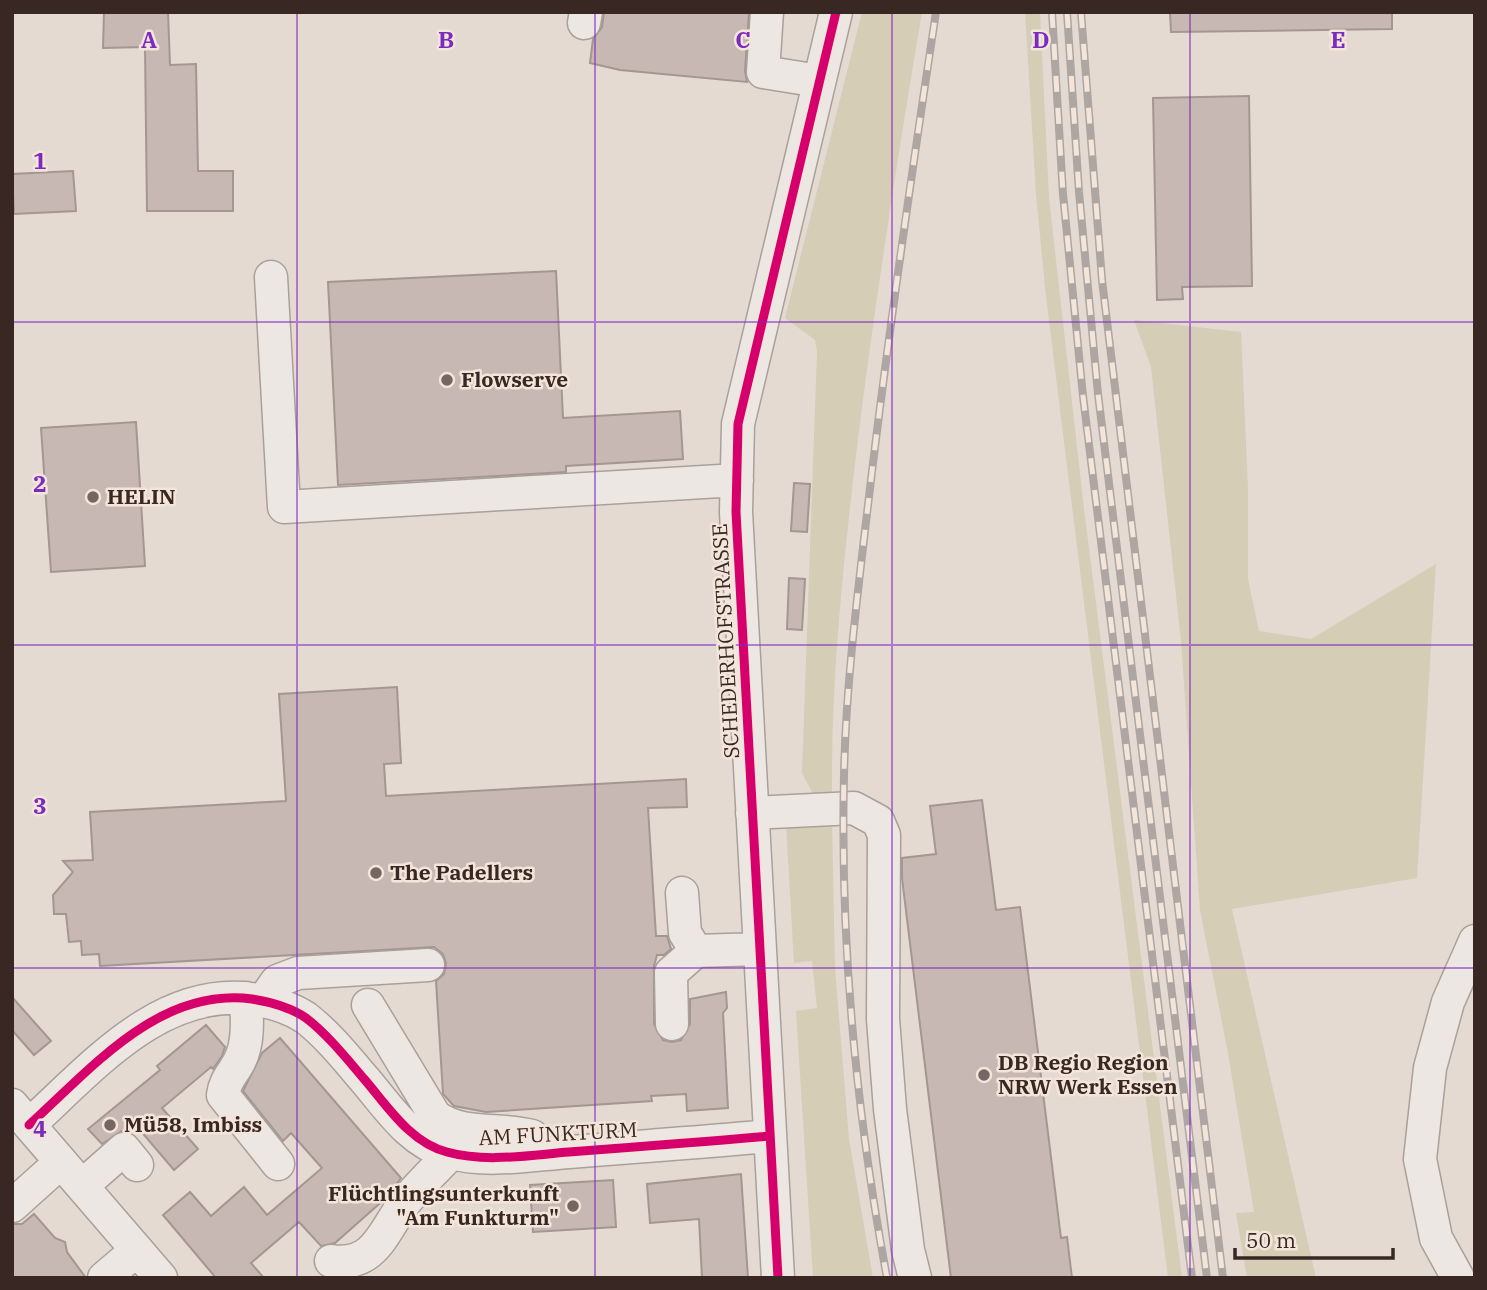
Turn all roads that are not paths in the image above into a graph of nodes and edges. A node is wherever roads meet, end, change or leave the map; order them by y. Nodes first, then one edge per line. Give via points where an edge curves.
1 (767, 12) edge
2 (836, 12) edge
3 (819, 80) junction
4 (271, 277) dead end
5 (737, 480) junction
6 (752, 813) junction
7 (682, 893) dead end
8 (1475, 941) edge
9 (760, 949) junction
10 (696, 951) junction
11 (428, 965) dead end
12 (254, 1000) junction
13 (368, 1005) dead end
14 (672, 1024) dead end
15 (21, 1115) edge
16 (771, 1136) junction
17 (452, 1153) junction
18 (539, 1154) junction
19 (61, 1162) junction
20 (278, 1164) dead end
21 (138, 1165) dead end
22 (82, 1186) junction
23 (12, 1206) edge
24 (331, 1261) dead end
25 (147, 1268) edge
26 (104, 1278) edge
27 (778, 1278) edge
28 (915, 1278) edge
29 (1458, 1278) edge

1 - 3 street via 763,72
2 - 3 street, SCHEDERHOFSTRASSE
3 - 5 street, SCHEDERHOFSTRASSE via 738,424
4 - 5 street via 284,507
5 - 6 street, SCHEDERHOFSTRASSE
6 - 9 street, SCHEDERHOFSTRASSE
6 - 28 street via 854,808 878,821 884,835 885,1044
7 - 10 street via 685,933
8 - 29 street via 1448,1002 1430,1068 1420,1159 1436,1238
9 - 10 street
9 - 16 street, SCHEDERHOFSTRASSE
10 - 14 street via 671,973
11 - 12 street via 298,973 276,981
12 - 15 street, AM FUNKTURM via 223,997 186,1004 150,1022
12 - 17 street, AM FUNKTURM via 285,1006 306,1018 409,1130 424,1142
12 - 20 street via 241,1059 224,1084 223,1095
13 - 18 street via 435,1116 449,1126 512,1130 532,1136
15 - 19 street
16 - 18 street, AM FUNKTURM
16 - 27 street, SCHEDERHOFSTRASSE
17 - 18 street, AM FUNKTURM
17 - 24 street via 404,1204 371,1251 345,1264
19 - 22 street
19 - 23 street
21 - 22 street via 124,1149
22 - 25 street
25 - 26 street

